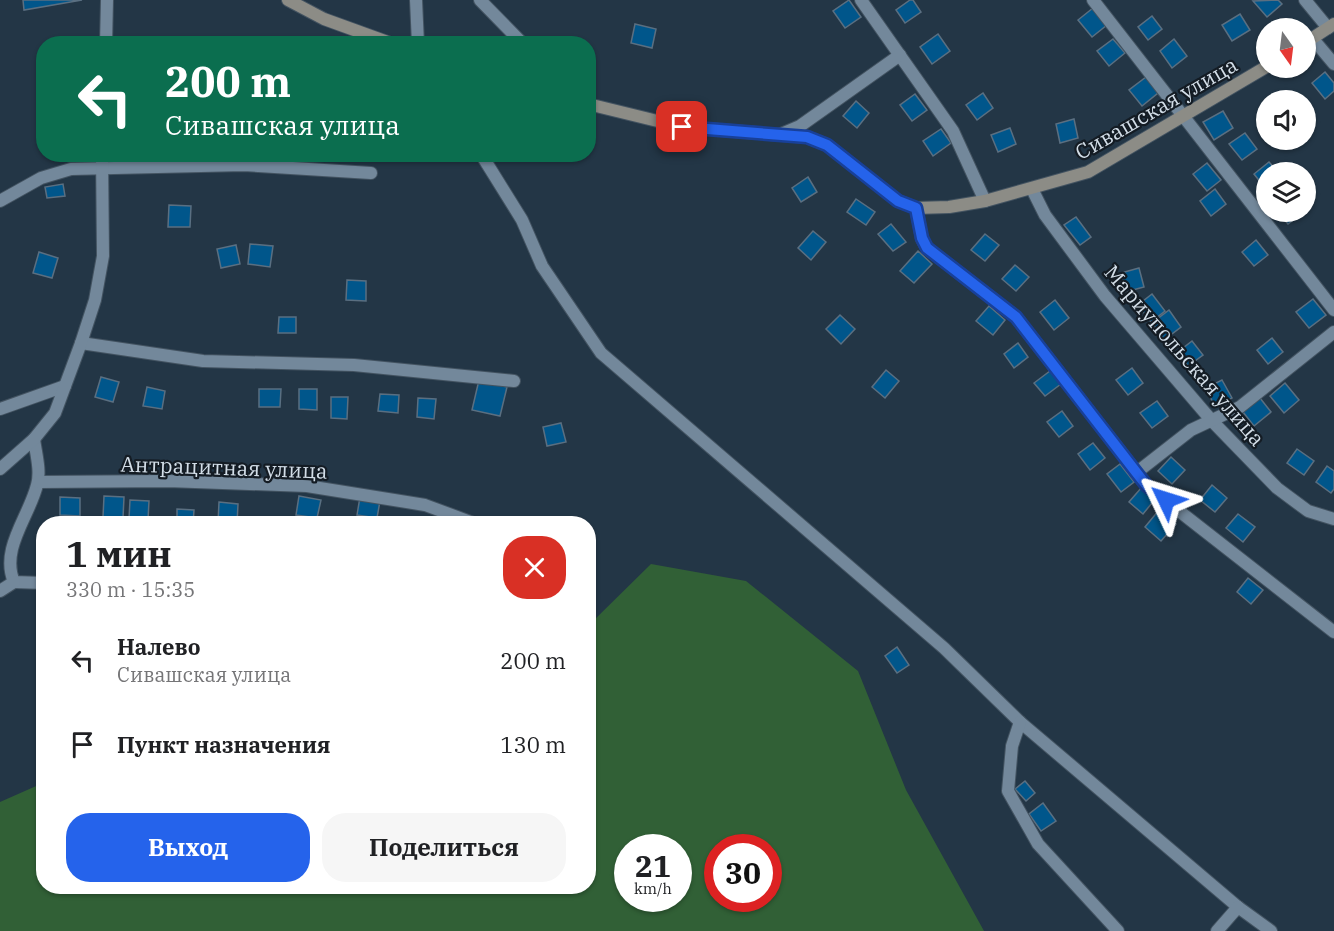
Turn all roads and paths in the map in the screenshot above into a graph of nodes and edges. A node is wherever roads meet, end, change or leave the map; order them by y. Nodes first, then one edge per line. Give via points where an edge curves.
1 (107, 0) edge
2 (288, 0) edge
3 (416, 0) edge
4 (480, 0) edge
5 (861, 0) edge
6 (1093, 0) edge
7 (1305, 0) edge
8 (1331, 26) edge
9 (105, 36) edge
10 (371, 36) edge
11 (418, 36) edge
12 (515, 36) edge
13 (1316, 36) edge
14 (1316, 47) edge
15 (900, 55) junction
16 (1334, 64) edge
17 (1256, 73) edge
18 (596, 106) edge
19 (1182, 118) junction
20 (779, 135) junction
21 (102, 162) edge
22 (192, 162) edge
23 (224, 162) edge
24 (261, 162) edge
25 (487, 162) edge
26 (189, 166) junction
27 (102, 168) junction
28 (371, 173) dead end
29 (1032, 189) junction
30 (0, 201) edge
31 (985, 201) junction
32 (916, 208) junction
33 (1334, 310) edge
34 (1334, 332) edge
35 (81, 343) junction
36 (514, 381) dead end
37 (65, 386) junction
38 (0, 409) edge
39 (1212, 421) junction
40 (34, 439) junction
41 (0, 469) edge
42 (1136, 472) junction
43 (38, 482) junction
44 (455, 516) edge
45 (1334, 519) edge
46 (14, 582) junction
47 (36, 583) edge
48 (0, 591) edge
49 (1334, 632) edge
50 (1020, 722) junction
51 (1238, 907) junction
52 (1118, 931) edge
53 (1217, 931) edge
54 (1271, 931) edge

1 - 9 street
2 - 10 street via 324,19
3 - 11 street
4 - 12 street
5 - 15 street
6 - 19 street
7 - 8 street
8 - 13 street
14 - 16 street
15 - 20 street via 800,126
15 - 31 street via 953,131
17 - 19 street, Сивашская улица
18 - 20 street, Сивашская улица via 682,127
19 - 29 street, Сивашская улица via 1088,172
19 - 33 street
20 - 32 street, Сивашская улица via 807,137 827,145 898,201
21 - 27 street
22 - 26 street
23 - 26 street
24 - 28 street
25 - 50 street via 522,220 542,266 601,353 944,648
26 - 27 street
27 - 30 street via 40,178
27 - 35 street via 103,256 95,300
29 - 31 street, Сивашская улица
29 - 39 street, Мариупольская улица via 1045,215 1106,296
31 - 32 street, Сивашская улица
32 - 42 street via 927,248 1016,317
34 - 39 street via 1240,407
35 - 36 street via 203,362 354,365
35 - 37 street
37 - 38 street
37 - 40 street via 55,412
39 - 42 street via 1182,436
39 - 45 street, Мариупольская улица via 1276,488 1308,511
40 - 41 street
40 - 43 street
42 - 49 street via 1147,486
43 - 44 street, Антрацитная улица via 307,486 425,505
43 - 46 street via 4,552 4,565
46 - 47 street
46 - 48 street
50 - 51 street
50 - 52 street via 1012,746 1008,791 1038,844
51 - 53 street
51 - 54 street

